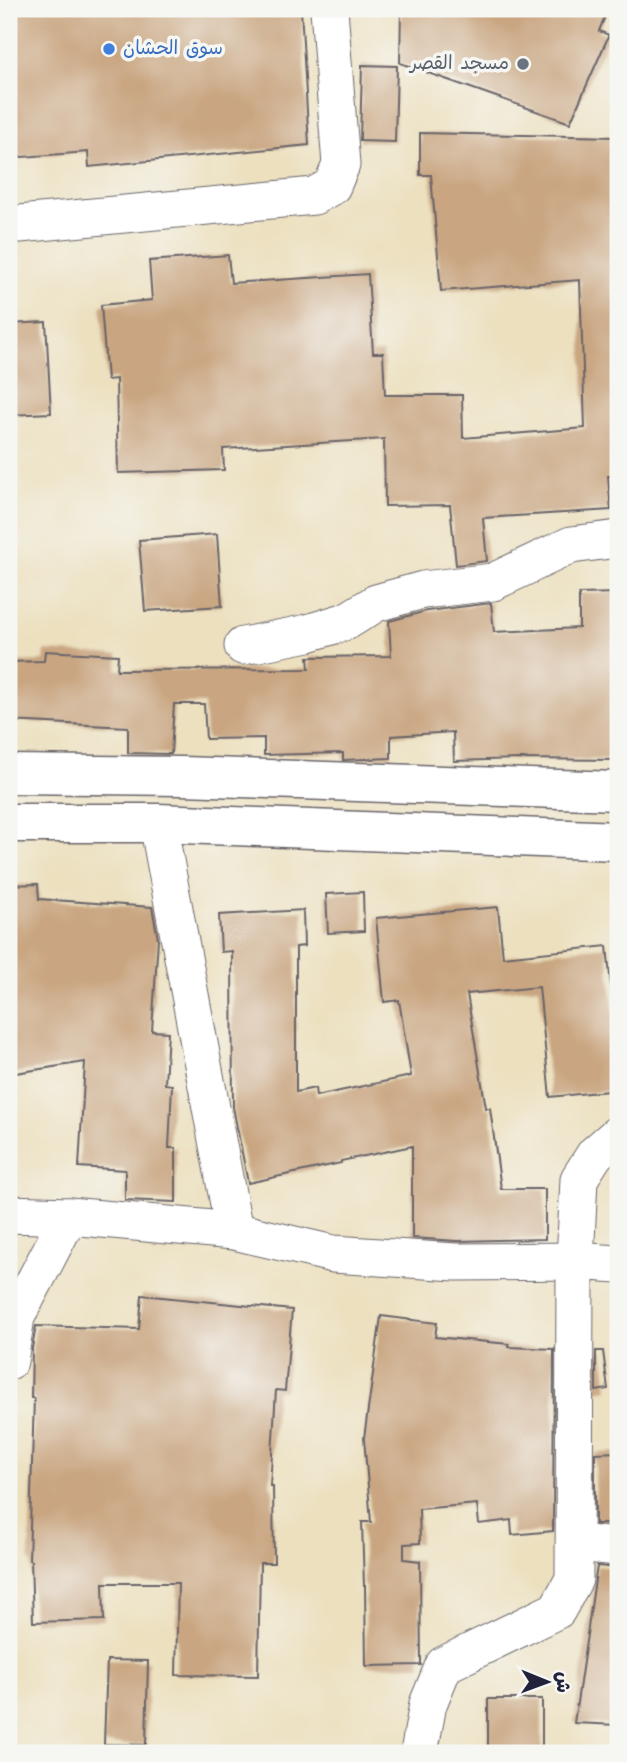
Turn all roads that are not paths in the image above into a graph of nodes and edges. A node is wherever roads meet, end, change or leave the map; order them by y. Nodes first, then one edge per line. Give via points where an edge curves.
1 (329, 9) edge
2 (9, 225) edge
3 (618, 539) edge
4 (243, 646) dead end
5 (9, 774) edge
6 (618, 791) edge
7 (158, 823) junction
8 (9, 824) edge
9 (618, 841) edge
10 (618, 1135) edge
11 (9, 1214) edge
12 (69, 1216) junction
13 (234, 1231) junction
14 (575, 1261) junction
15 (618, 1264) edge
16 (9, 1362) edge
17 (576, 1543) junction
18 (618, 1547) edge
19 (419, 1753) edge

1 - 2 street via 341,164 332,186 314,196
3 - 4 street via 571,545 493,582 423,590 376,603 347,621
5 - 6 main road
7 - 8 main road
7 - 9 main road
7 - 13 street
10 - 14 street via 595,1154 579,1179
11 - 12 street
12 - 13 street
12 - 16 street via 16,1317
13 - 14 street via 333,1254 456,1262
14 - 15 street
14 - 17 street
17 - 18 street
17 - 19 street via 574,1579 556,1611 444,1665 429,1704

